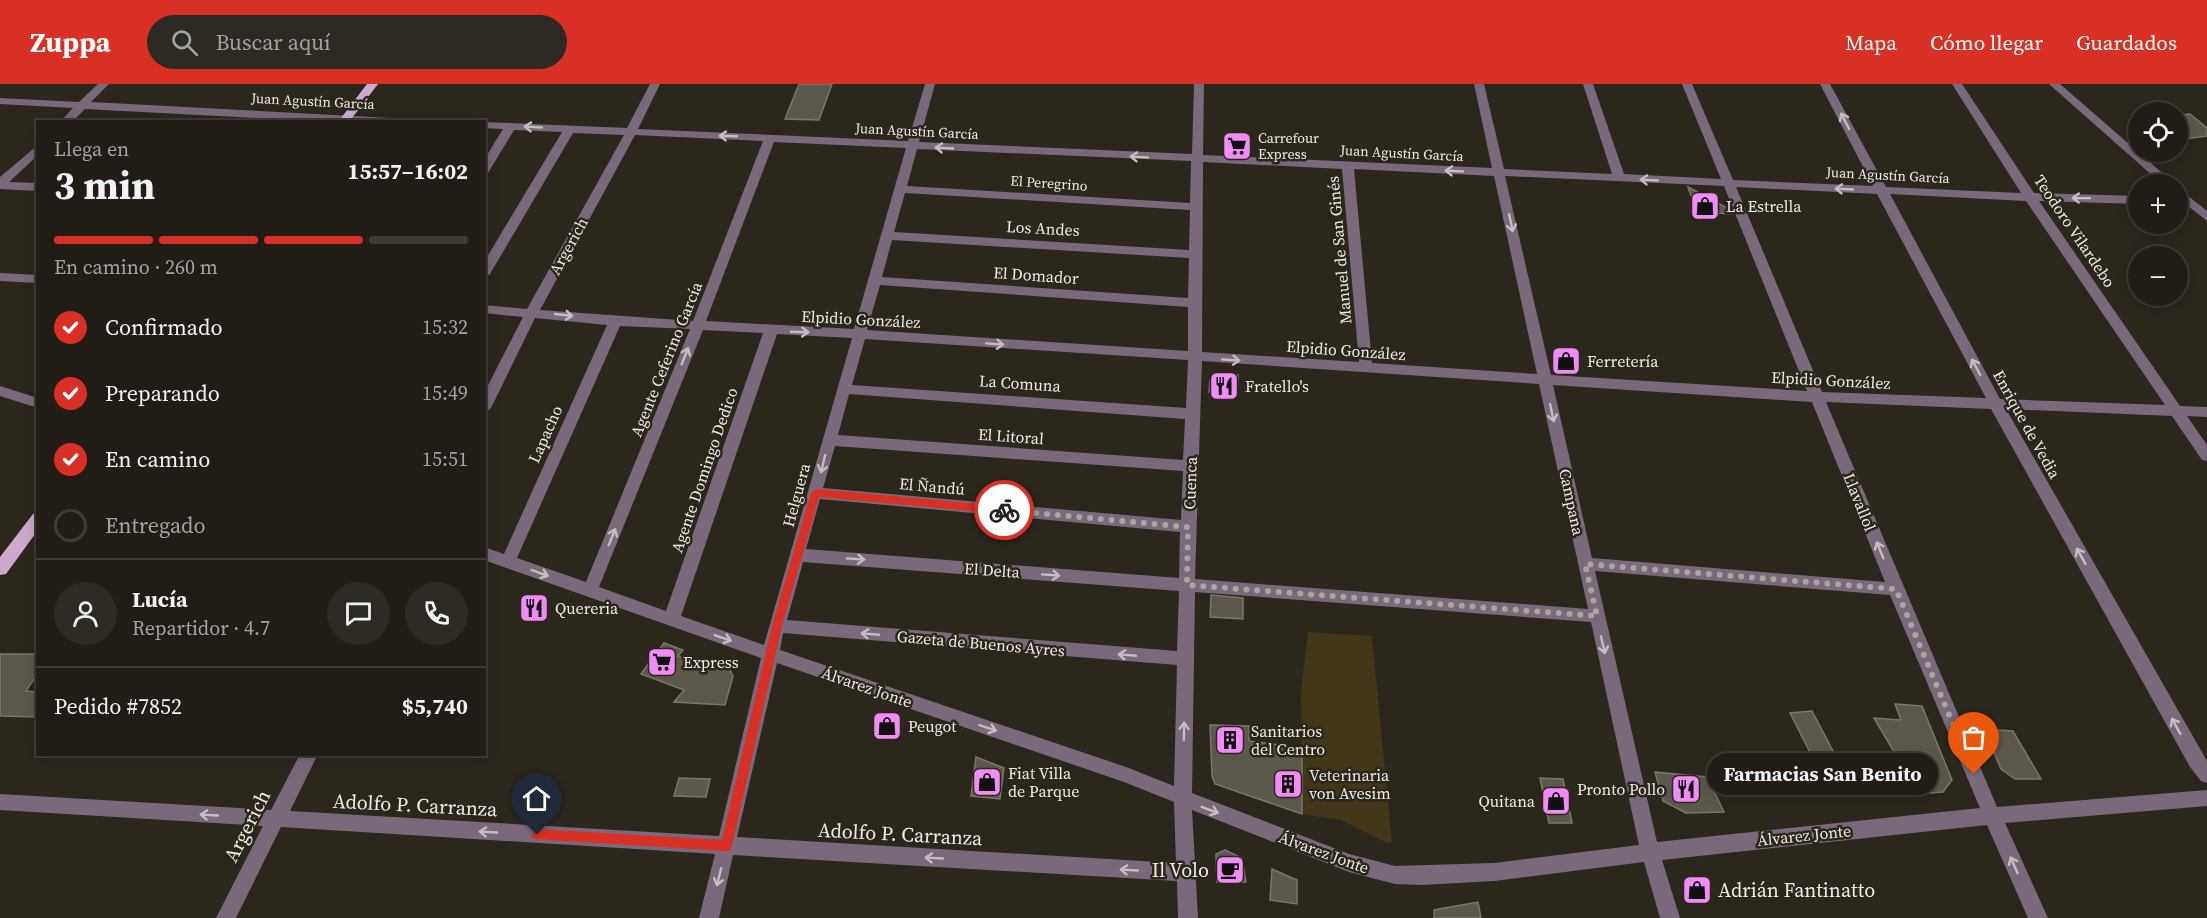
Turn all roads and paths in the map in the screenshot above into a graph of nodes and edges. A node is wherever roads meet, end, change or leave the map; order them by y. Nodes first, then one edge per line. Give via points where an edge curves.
1 (104, 84) edge
2 (373, 84) edge
3 (655, 84) edge
4 (930, 84) edge
5 (1199, 84) edge
6 (1479, 84) edge
7 (1588, 84) edge
8 (1687, 84) edge
9 (1826, 84) edge
10 (1957, 84) edge
11 (2055, 84) edge
12 (0, 102) edge
13 (82, 105) junction
14 (345, 119) edge
15 (67, 120) edge
16 (366, 120) edge
17 (486, 125) edge
18 (511, 126) junction
19 (569, 129) junction
20 (630, 132) junction
21 (770, 138) junction
22 (911, 146) junction
23 (36, 150) edge
24 (1197, 160) junction
25 (1348, 165) junction
26 (486, 167) edge
27 (1500, 173) junction
28 (2158, 174) edge
29 (1619, 178) junction
30 (1729, 183) junction
31 (0, 185) edge
32 (36, 187) edge
33 (900, 189) junction
34 (1880, 190) junction
35 (2030, 197) junction
36 (2207, 199) edge
37 (2128, 200) edge
38 (2188, 201) edge
39 (2188, 204) edge
40 (1195, 207) junction
41 (2207, 217) edge
42 (888, 236) junction
43 (1195, 254) junction
44 (486, 271) edge
45 (0, 277) edge
46 (36, 279) edge
47 (876, 281) junction
48 (1194, 303) junction
49 (486, 309) edge
50 (532, 312) junction
51 (615, 321) junction
52 (698, 325) junction
53 (771, 331) junction
54 (860, 334) junction
55 (1195, 357) junction
56 (1365, 368) junction
57 (1545, 379) junction
58 (844, 389) junction
59 (0, 391) edge
60 (1816, 397) junction
61 (36, 402) edge
62 (1995, 403) junction
63 (486, 404) edge
64 (2177, 410) junction
65 (2207, 412) edge
66 (1193, 414) junction
67 (829, 440) junction
68 (2207, 456) edge
69 (1191, 466) junction
70 (816, 493) junction
71 (36, 521) edge
72 (1188, 527) junction
73 (486, 555) edge
74 (798, 555) junction
75 (508, 562) junction
76 (1585, 564) junction
77 (0, 569) edge
78 (1187, 585) junction
79 (1896, 589) junction
80 (590, 591) junction
81 (1597, 616) junction
82 (671, 620) junction
83 (777, 626) junction
84 (771, 654) junction
85 (1186, 660) junction
86 (308, 756) edge
87 (2207, 776) edge
88 (2207, 798) edge
89 (1183, 799) junction
90 (0, 802) edge
91 (1991, 815) junction
92 (276, 819) junction
93 (727, 846) junction
94 (1650, 852) junction
95 (1187, 873) junction
96 (226, 918) edge
97 (709, 918) edge
98 (1188, 918) edge
99 (1670, 918) edge
100 (2038, 918) edge

1 - 13 street
2 - 14 main road
3 - 20 street, Argerich
4 - 22 street, Helguera
5 - 24 street, Cuenca
6 - 27 street, Campana
7 - 29 street
8 - 30 street, Llavallol
34 -> 9 street, Enrique de Vedia
10 - 35 street, Teodoro Vilardebo
11 - 28 street
12 - 13 street, Juan Agustín García
13 - 14 street, Juan Agustín García
13 - 15 street
14 - 16 street, Juan Agustín García
17 - 18 street, Juan Agustín García
19 -> 18 street, Juan Agustín García
18 - 26 street
19 - 20 street, Juan Agustín García
19 - 44 street
21 -> 20 street, Juan Agustín García
20 - 50 street, Argerich
21 - 22 street, Juan Agustín García
21 - 52 street, Agente Ceferino García
24 -> 22 street, Juan Agustín García
22 - 33 street, Helguera
23 - 31 street
24 - 25 street, Juan Agustín García
24 - 40 street, Cuenca
27 -> 25 street, Juan Agustín García
25 - 56 street, Manuel de San Ginés
27 - 29 street, Juan Agustín García
27 -> 57 street, Campana
30 -> 29 street, Juan Agustín García
34 -> 30 street, Juan Agustín García
30 - 60 street, Llavallol
31 - 32 street
33 - 40 street, El Peregrino
33 - 42 street, Helguera
34 - 35 street, Juan Agustín García
62 -> 34 street, Enrique de Vedia
37 -> 35 street, Juan Agustín García
35 - 64 street, Teodoro Vilardebo
36 - 38 street
39 - 41 street
40 - 43 street, Cuenca
42 - 43 street, Los Andes
42 - 47 street, Helguera
43 - 48 street, Cuenca
45 - 46 street
47 - 48 street, El Domador
47 - 54 street, Helguera
48 - 55 street, Cuenca
49 - 50 street, Elpidio González
50 -> 51 street, Elpidio González
50 - 63 street, Argerich
51 - 52 street, Elpidio González
51 - 75 street, Lapacho
52 - 53 street, Elpidio González
80 -> 52 street, Agente Ceferino García
53 -> 54 street, Elpidio González
53 - 82 street, Agente Domingo Dedico
54 -> 55 street, Elpidio González
54 - 58 street, Helguera
55 -> 56 street, Elpidio González
55 - 66 street, Cuenca
56 - 57 street, Elpidio González
57 - 60 street, Elpidio González
57 -> 76 street, Campana
58 - 66 street, La Comuna
58 - 67 street, Helguera
59 - 61 street
60 - 62 street, Elpidio González
79 -> 60 street, Llavallol
62 - 64 street, Elpidio González
87 -> 62 street, Enrique de Vedia
64 - 65 street, Elpidio González
64 - 68 street, Teodoro Vilardebo
66 - 69 street, Cuenca
67 - 69 street, El Litoral
67 -> 70 street, Helguera
69 - 72 street, Cuenca
70 - 72 street, El Ñandú
70 - 74 street, Helguera
71 - 77 main road
72 - 78 street, Cuenca
73 - 75 street, Álvarez Jonte
74 -> 78 street, El Delta
74 - 83 street, Helguera
75 -> 80 street, Álvarez Jonte
76 - 79 street
76 - 81 street, Campana
78 - 81 street, El Delta
78 - 85 street, Cuenca
79 - 91 street, Llavallol
80 - 82 street, Álvarez Jonte
81 -> 94 street, Campana
82 -> 84 street, Álvarez Jonte
83 - 84 street, Helguera
85 -> 83 street, Gazeta de Buenos Ayres
84 -> 89 street, Álvarez Jonte via 1126,775
84 - 93 street, Helguera
89 -> 85 street, Cuenca
86 - 92 street, Argerich
88 - 91 street, Álvarez Jonte
89 -> 94 street, Álvarez Jonte via 1348,863 1395,874 1494,872
89 - 95 street, Cuenca
92 -> 90 street, Adolfo P. Carranza
91 - 94 street, Álvarez Jonte
100 -> 91 street, Llavallol
93 -> 92 street, Adolfo P. Carranza
92 - 96 street, Argerich
95 -> 93 street, Adolfo P. Carranza
93 -> 97 street, Helguera
94 - 99 street, Campana
95 - 98 street, Cuenca

